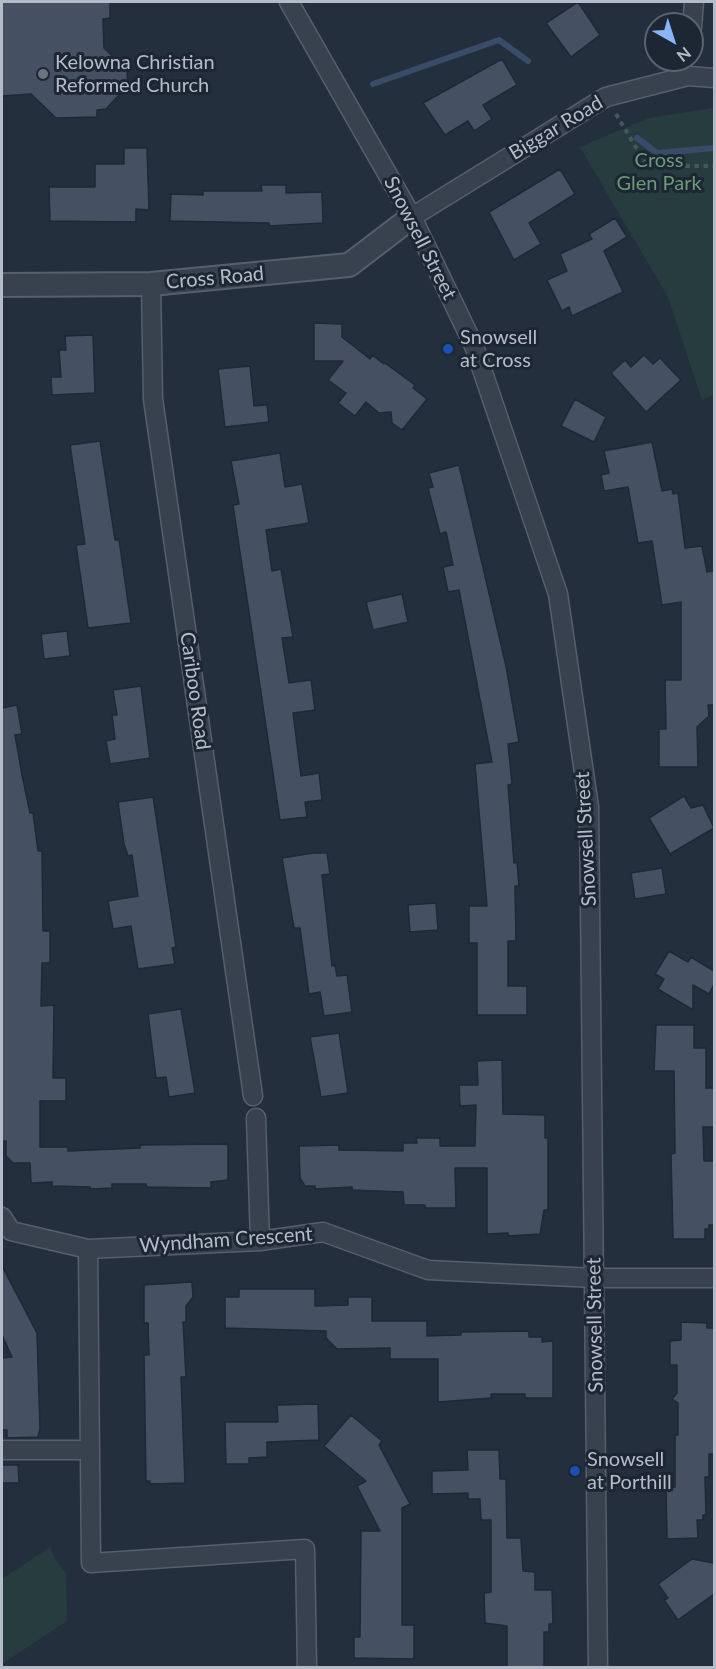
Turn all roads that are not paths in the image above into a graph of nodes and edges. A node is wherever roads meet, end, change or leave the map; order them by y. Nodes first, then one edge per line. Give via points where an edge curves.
1 (289, 2) edge
2 (678, 72) edge
3 (699, 72) edge
4 (714, 78) edge
5 (412, 217) junction
6 (151, 284) junction
7 (2, 285) edge
8 (253, 1096) dead end
9 (256, 1118) dead end
10 (2, 1217) edge
11 (260, 1241) junction
12 (88, 1249) junction
13 (594, 1278) junction
14 (714, 1278) edge
15 (2, 1450) edge
16 (90, 1450) junction
17 (307, 1668) edge
18 (598, 1668) edge

1 - 5 street, Snowsell Street
2 - 5 street, Biggar Road via 606,97
3 - 4 street, Biggar Road
5 - 6 street, Cross Road via 349,265
5 - 13 street, Snowsell Street via 474,346 558,594 589,807
6 - 7 street, Cross Road
6 - 8 street, Cariboo Road via 153,399
9 - 11 street
10 - 12 street, Wyndham Crescent via 11,1231
11 - 12 street, Wyndham Crescent
11 - 13 street, Wyndham Crescent via 323,1232 428,1270
12 - 16 street
13 - 14 street, Wyndham Crescent
13 - 18 street, Snowsell Street
15 - 16 street
16 - 17 street via 91,1563 305,1549

